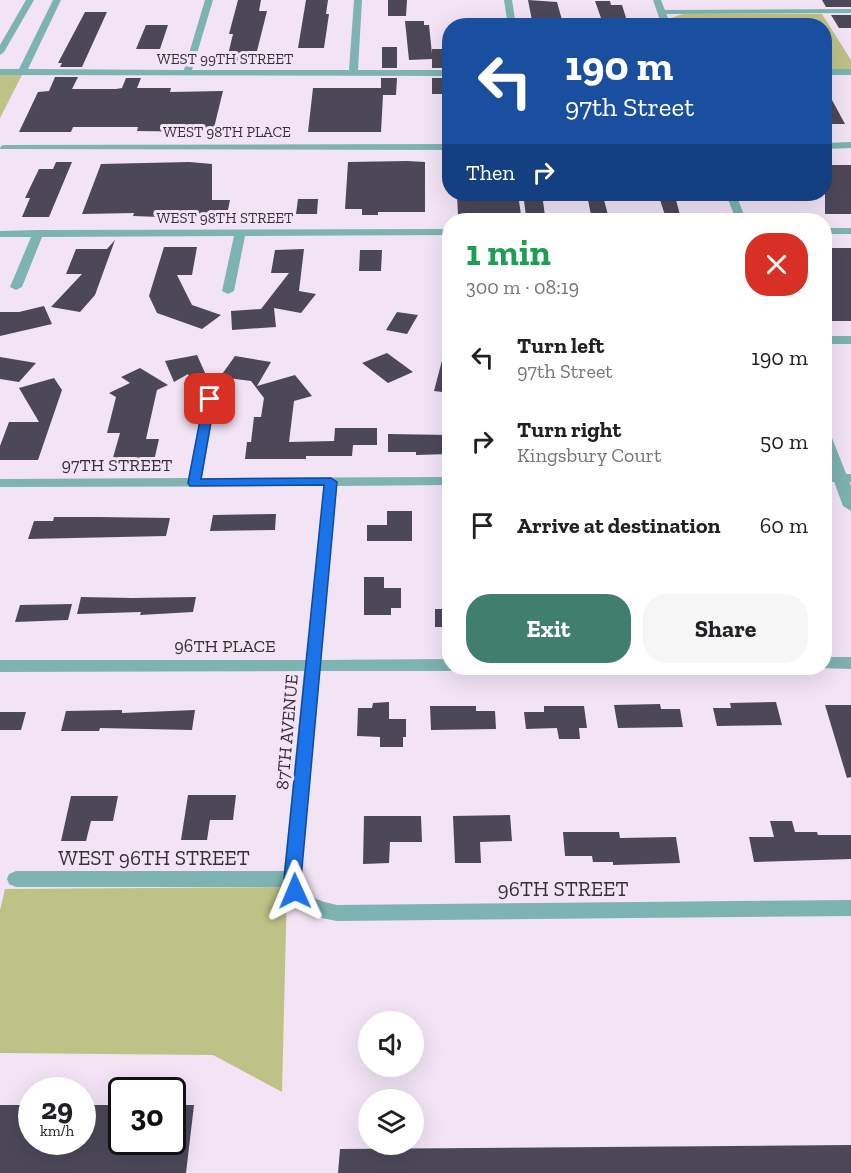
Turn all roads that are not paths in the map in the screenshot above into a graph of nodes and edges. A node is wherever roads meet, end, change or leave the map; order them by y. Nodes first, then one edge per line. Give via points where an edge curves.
1 (30, 0) edge
2 (57, 0) edge
3 (209, 0) edge
4 (358, 0) edge
5 (508, 0) edge
6 (657, 0) edge
7 (851, 11) edge
8 (661, 12) junction
9 (511, 18) edge
10 (663, 18) edge
11 (1, 51) edge
12 (0, 72) edge
13 (22, 72) junction
14 (832, 72) edge
15 (851, 72) edge
16 (186, 73) junction
17 (353, 73) junction
18 (442, 73) edge
19 (832, 146) edge
20 (851, 146) edge
21 (442, 147) edge
22 (4, 148) dead end
23 (832, 231) edge
24 (851, 231) edge
25 (442, 232) edge
26 (38, 233) junction
27 (240, 233) junction
28 (0, 234) edge
29 (16, 287) dead end
30 (228, 291) dead end
31 (832, 340) edge
32 (851, 340) edge
33 (210, 399) dead end
34 (832, 458) edge
35 (839, 478) edge
36 (442, 481) edge
37 (331, 482) junction
38 (0, 483) edge
39 (194, 483) junction
40 (851, 506) edge
41 (832, 663) edge
42 (851, 663) edge
43 (442, 664) edge
44 (313, 665) junction
45 (0, 666) edge
46 (16, 879) dead end
47 (292, 879) junction
48 (851, 908) edge

1 - 11 street
2 - 13 street
3 - 16 street
4 - 17 street
5 - 9 street
6 - 8 street
7 - 8 street
8 - 10 street
12 - 13 street, WEST 99TH STREET
13 - 16 street, WEST 99TH STREET
14 - 15 street
16 - 17 street, WEST 99TH STREET
17 - 18 street, WEST 99TH STREET
19 - 20 street
21 - 22 street, WEST 98TH PLACE
23 - 24 street
25 - 27 street, WEST 98TH STREET
26 - 27 street, WEST 98TH STREET
26 - 28 street, WEST 98TH STREET
26 - 29 street
27 - 30 street
31 - 32 street
33 - 39 street
34 - 35 street
35 - 40 street
36 - 37 street, 97TH STREET
37 - 39 street, 97TH STREET
37 - 44 street, 87TH AVENUE
38 - 39 street, 97TH STREET
41 - 42 street
43 - 44 street, 96TH PLACE
44 - 45 street, 96TH PLACE
44 - 47 street, 87TH AVENUE
46 - 47 street, WEST 96TH STREET
47 - 48 street, 96TH STREET via 302,902 337,913

